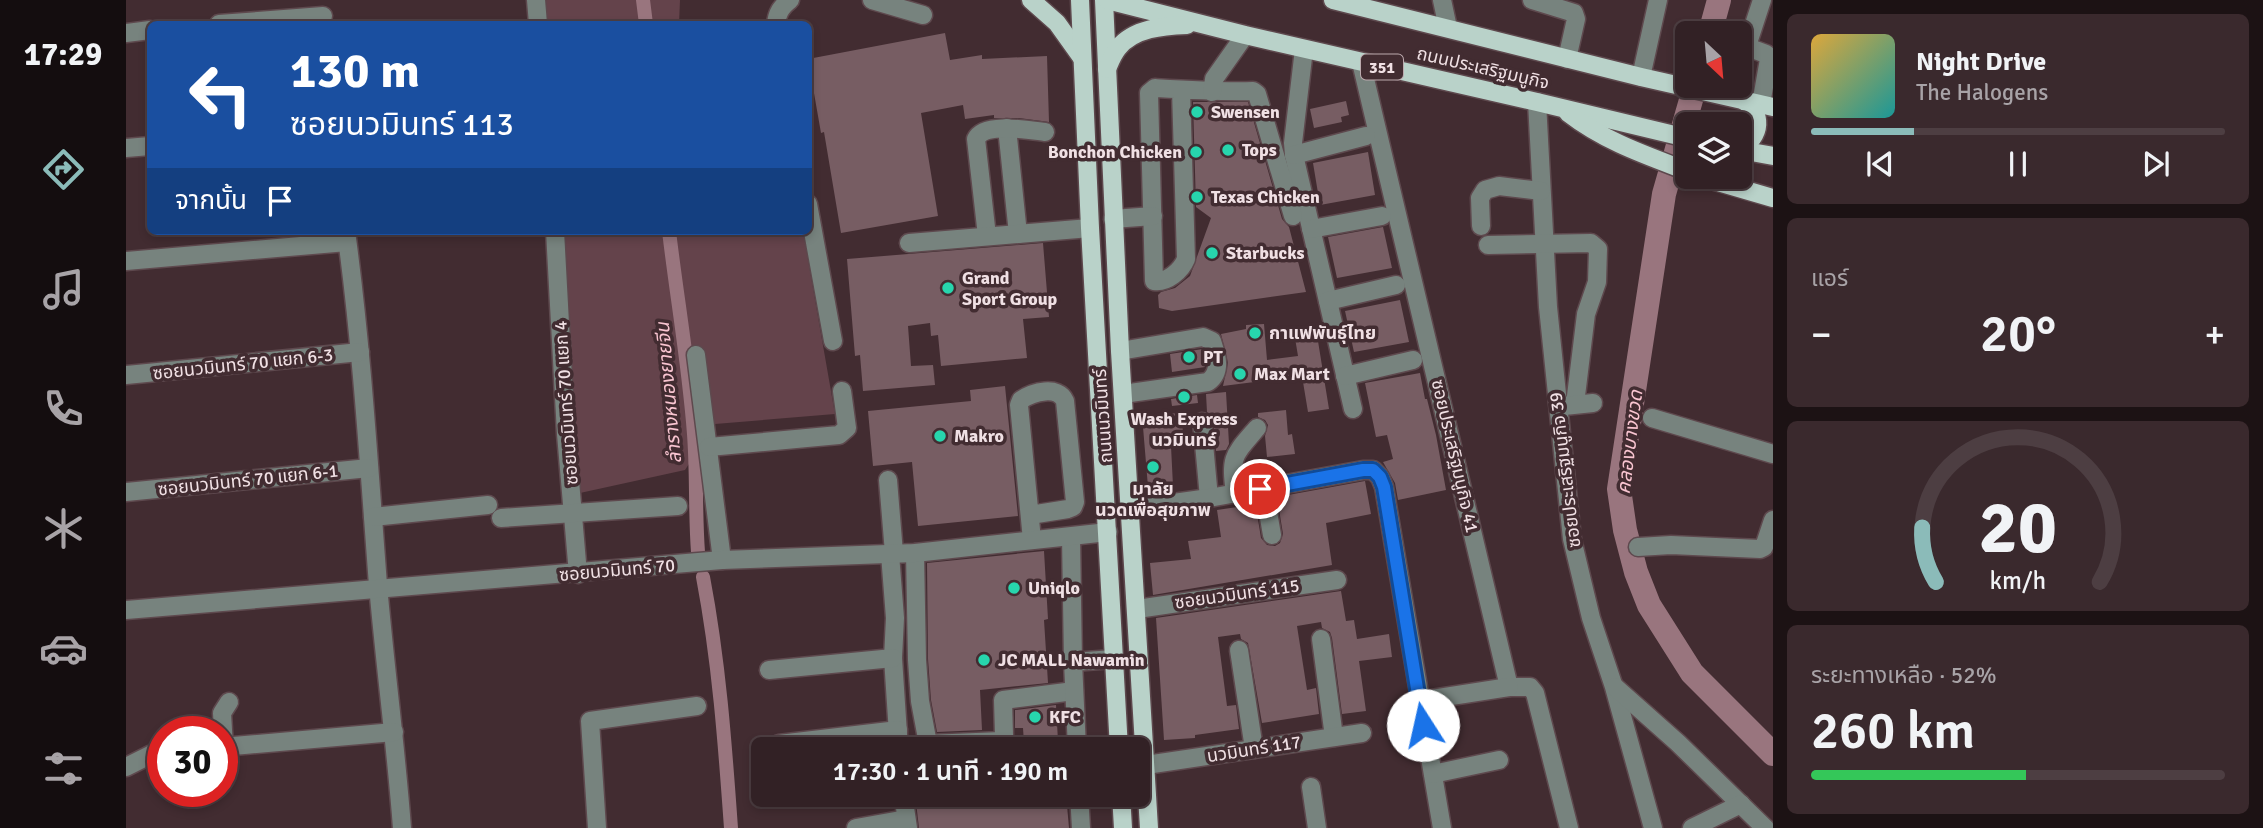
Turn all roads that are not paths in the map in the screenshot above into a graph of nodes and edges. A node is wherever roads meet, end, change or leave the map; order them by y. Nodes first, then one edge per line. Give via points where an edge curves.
1 (536, 0) edge
2 (790, 0) edge
3 (872, 0) edge
4 (1031, 0) edge
5 (1080, 0) edge
6 (1105, 0) edge
7 (1442, 0) edge
8 (1532, 0) edge
9 (1658, 0) edge
10 (1762, 0) edge
11 (1344, 1) edge
12 (323, 13) edge
13 (923, 15) dead end
14 (247, 21) edge
15 (538, 21) edge
16 (776, 21) edge
17 (1201, 24) junction
18 (1448, 28) junction
19 (147, 30) edge
20 (126, 33) edge
21 (1245, 35) junction
22 (1304, 49) junction
23 (1082, 58) junction
24 (1567, 58) junction
25 (1361, 62) junction
26 (1106, 72) junction
27 (1649, 79) junction
28 (1675, 85) edge
29 (1181, 90) junction
30 (1213, 92) junction
31 (1736, 98) joint
32 (1538, 102) junction
33 (1767, 106) edge
34 (1563, 108) junction
35 (1007, 128) junction
36 (1045, 132) dead end
37 (1675, 135) edge
38 (1366, 136) dead end
39 (1752, 139) edge
40 (147, 146) edge
41 (126, 148) edge
42 (1752, 152) edge
43 (1294, 155) junction
44 (1773, 156) edge
45 (1675, 166) edge
46 (1742, 189) edge
47 (1541, 191) junction
48 (1773, 198) edge
49 (1293, 216) dead end
50 (1382, 216) dead end
51 (1153, 222) junction
52 (1113, 225) junction
53 (812, 226) edge
54 (1481, 226) dead end
55 (1090, 228) junction
56 (1311, 229) junction
57 (1018, 234) junction
58 (555, 235) edge
59 (347, 236) edge
60 (987, 236) junction
61 (909, 243) dead end
62 (1544, 244) junction
63 (1488, 245) dead end
64 (126, 261) edge
65 (1396, 285) dead end
66 (1328, 301) junction
67 (833, 341) dead end
68 (1120, 351) junction
69 (360, 352) junction
70 (696, 355) dead end
71 (1413, 360) dead end
72 (126, 375) edge
73 (1345, 376) junction
74 (842, 391) dead end
75 (1123, 394) junction
76 (1557, 407) junction
77 (1353, 409) dead end
78 (1652, 418) dead end
79 (1202, 422) dead end
80 (1257, 428) dead end
81 (709, 447) junction
82 (1773, 454) edge
83 (369, 468) junction
84 (888, 480) dead end
85 (1264, 489) junction
86 (126, 492) edge
87 (1236, 494) junction
88 (1209, 498) junction
89 (488, 505) dead end
90 (678, 506) dead end
91 (1131, 509) junction
92 (574, 514) junction
93 (1030, 516) junction
94 (373, 517) junction
95 (502, 518) dead end
96 (1773, 520) edge
97 (1108, 533) junction
98 (1272, 534) dead end
99 (1071, 537) junction
100 (1032, 540) junction
101 (1638, 547) dead end
102 (915, 553) junction
103 (892, 554) junction
104 (722, 560) junction
105 (578, 574) junction
106 (1337, 580) dead end
107 (379, 588) junction
108 (1137, 609) junction
109 (126, 610) edge
110 (1321, 639) dead end
111 (1239, 650) dead end
112 (893, 658) junction
113 (1114, 659) junction
114 (1073, 662) junction
115 (769, 670) dead end
116 (1509, 687) junction
117 (1614, 687) junction
118 (1074, 691) junction
119 (1419, 701) junction
120 (229, 702) dead end
121 (697, 706) dead end
122 (222, 716) edge
123 (898, 730) junction
124 (394, 732) junction
125 (1362, 733) dead end
126 (838, 737) edge
127 (898, 737) edge
128 (1076, 737) edge
129 (1118, 737) edge
130 (1144, 737) edge
131 (1334, 737) junction
132 (238, 746) edge
133 (1254, 749) junction
134 (147, 756) edge
135 (1499, 760) dead end
136 (1150, 764) edge
137 (126, 767) edge
138 (1433, 774) junction
139 (1311, 788) dead end
140 (1741, 804) junction
141 (1080, 807) edge
142 (1122, 807) edge
143 (1148, 807) edge
144 (907, 823) edge
145 (402, 828) edge
146 (597, 828) edge
147 (856, 828) edge
148 (1081, 828) edge
149 (1123, 828) edge
150 (1149, 828) edge
151 (1317, 828) edge
152 (1442, 828) edge
153 (1569, 828) edge
154 (1653, 828) edge
155 (1692, 828) edge
156 (1765, 828) edge

1 - 15 street
2 - 16 street via 782,5
3 - 13 street
4 - 23 main road via 1056,22
5 - 23 main road, ถนนนวมินทร์
6 - 17 main road, ถนนประเสริฐมนูกิจ / 351
6 - 26 main road, ถนนนวมินทร์
7 - 18 street
8 - 24 street via 1574,13
9 - 27 street
10 - 33 street via 1748,43 1769,58
11 - 18 main road, ถนนประเสริฐมนูกิจ
12 - 14 street
17 - 21 main road, ถนนประเสริฐมนูกิจ / 351
17 - 26 main road via 1151,28 1132,36 1118,48
18 - 24 main road, ถนนประเสริฐมนูกิจ
19 - 20 street
21 - 22 main road, ถนนประเสริฐมนูกิจ / 351
21 - 30 street via 1214,79
22 - 25 main road, ถนนประเสริฐมนูกิจ / 351
22 - 43 street
23 - 55 main road, ถนนนวมินทร์
24 - 27 main road, ถนนประเสริฐมนูกิจ
25 - 32 main road, ถนนประเสริฐมนูกิจ / 351
25 - 116 street, ซอยประเสริฐมนูกิจ 41
26 - 52 main road, ถนนนวมินทร์
27 - 28 main road, ถนนประเสริฐมนูกิจ
29 - 30 street
29 - 51 street via 1155,88 1149,93
29 - 51 street via 1186,259 1174,275 1159,282 1154,281
30 - 49 street via 1257,94
31 - 33 main road, ถนนประเสริฐมนูกิจ
31 - 39 main road via 1750,105 1758,119
32 - 34 main road, ถนนประเสริฐมนูกิจ / 351
32 - 47 street, ซอยประเสริฐมนูกิจ 39
34 - 37 main road, ถนนประเสริฐมนูกิจ / 351
34 - 45 main road via 1593,131
35 - 36 street
35 - 57 street
35 - 60 street via 981,131 976,139
38 - 43 street
40 - 41 street
42 - 44 main road
43 - 56 street
46 - 48 main road
47 - 54 street via 1499,186 1485,190 1480,198
47 - 62 street, ซอยประเสริฐมนูกิจ 39
50 - 56 street
51 - 52 street
52 - 68 main road, ถนนนวมินทร์
53 - 67 street
55 - 57 street
55 - 97 main road, ถนนนวมินทร์
56 - 66 street
57 - 60 street
58 - 92 street, ซอยนวมินทร์ 70 แยก 4
59 - 64 street
59 - 69 street
60 - 61 street
62 - 63 street
62 - 76 street, ซอยประเสริฐมนูกิจ 39
62 - 76 street via 1591,243 1600,254 1586,314 1584,404
65 - 66 street
66 - 73 street
68 - 75 main road, ถนนนวมินทร์
68 - 75 street via 1203,337 1212,341 1217,359 1217,370 1208,382
69 - 72 street, ซอยนวมินทร์ 70 แยก 6-3
69 - 83 street
70 - 81 street
71 - 73 street
73 - 77 street
74 - 81 street via 847,428 839,435
75 - 91 main road, ถนนนวมินทร์
76 - 117 street, ซอยประเสริฐมนูกิจ 39 via 1572,539
78 - 82 street
79 - 88 street
80 - 87 street via 1233,459
81 - 104 street
83 - 86 street, ซอยนวมินทร์ 70 แยก 6-1
83 - 94 street
84 - 103 street
85 - 87 street
85 - 98 street
85 - 119 street via 1363,470 1373,470 1380,477
87 - 88 street
88 - 91 street
89 - 94 street
90 - 92 street
91 - 108 main road, ถนนนวมินทร์
92 - 95 street
92 - 105 street, ซอยนวมินทร์ 70 แยก 4
93 - 93 street via 1019,405 1027,396 1055,390 1065,401 1075,502 1068,509
93 - 100 street
94 - 107 street
96 - 101 street via 1760,549
97 - 99 street, ซอยนวมินทร์ 70
97 - 113 main road, ถนนนวมินทร์
99 - 100 street, ซอยนวมินทร์ 70
99 - 114 street
100 - 102 street, ซอยนวมินทร์ 70
102 - 103 street, ซอยนวมินทร์ 70
102 - 118 street via 917,660 928,744 1001,741 1003,700
103 - 104 street, ซอยนวมินทร์ 70
103 - 112 street
104 - 105 street, ซอยนวมินทร์ 70
105 - 107 street, ซอยนวมินทร์ 70
106 - 108 street, ซอยนวมินทร์ 115
107 - 109 street, ซอยนวมินทร์ 70
107 - 124 street
108 - 130 main road, ถนนนวมินทร์
110 - 131 street
111 - 133 street
112 - 115 street
112 - 123 street
113 - 114 street
113 - 129 main road, ถนนนวมินทร์
114 - 118 street
116 - 119 street
116 - 153 street via 1530,687 1535,693
117 - 140 street
117 - 154 street, ซอยประเสริฐมนูกิจ 39
118 - 128 street
119 - 138 street
120 - 122 street
121 - 146 street via 590,721
123 - 126 street
123 - 127 street
124 - 132 street
124 - 145 street
125 - 131 street, นวมินทร์ 117
131 - 133 street, นวมินทร์ 117
133 - 136 street, นวมินทร์ 117
134 - 137 street
135 - 138 street
138 - 152 street
139 - 151 street
140 - 155 street
140 - 156 street
141 - 148 street
142 - 149 main road
143 - 150 main road, ถนนนวมินทร์
144 - 147 street

